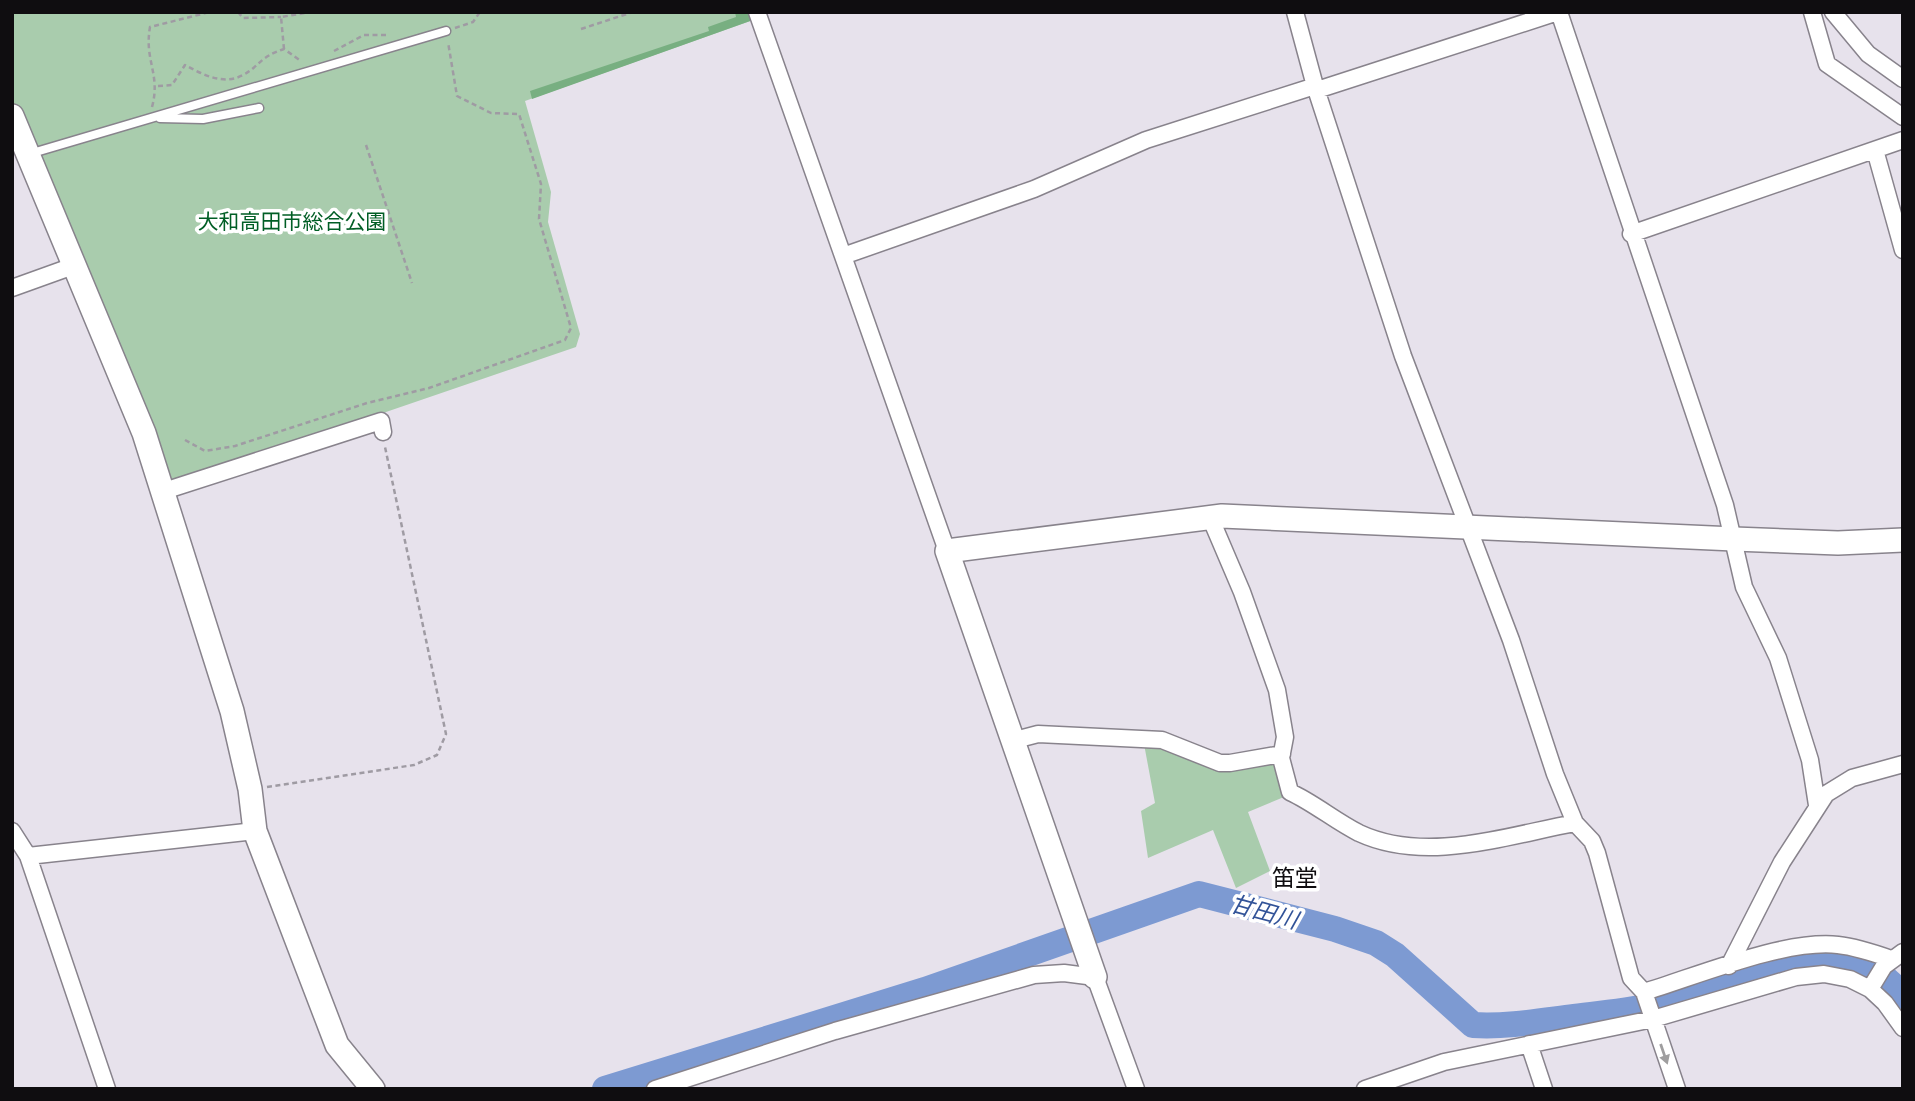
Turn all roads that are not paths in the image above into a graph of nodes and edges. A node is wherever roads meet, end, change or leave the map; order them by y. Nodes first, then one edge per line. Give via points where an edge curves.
1 (757, 12) edge
2 (1295, 12) edge
3 (1558, 12) edge
4 (1812, 12) edge
5 (1833, 12) edge
6 (446, 31) road end
7 (1903, 79) edge
8 (1316, 88) junction
9 (259, 108) dead end
10 (12, 117) edge
11 (1903, 117) edge
12 (150, 118) junction
13 (1903, 140) edge
14 (1875, 150) junction
15 (27, 155) junction
16 (1631, 234) junction
17 (1903, 250) edge
18 (843, 256) junction
19 (76, 265) junction
20 (12, 288) edge
21 (383, 432) road end
22 (164, 491) junction
23 (1210, 517) junction
24 (1468, 527) junction
25 (1734, 539) junction
26 (1903, 540) edge
27 (947, 551) junction
28 (1011, 741) junction
29 (1282, 754) junction
30 (1903, 764) edge
31 (1817, 805) junction
32 (1574, 823) junction
33 (12, 831) edge
34 (255, 831) junction
35 (28, 856) junction
36 (1893, 959) edge
37 (1729, 966) junction
38 (1095, 977) junction
39 (1872, 985) junction
40 (1645, 995) junction
41 (1652, 1017) junction
42 (1903, 1028) edge
43 (1529, 1044) junction
44 (107, 1089) edge
45 (373, 1089) edge
46 (655, 1089) edge
47 (1136, 1089) edge
48 (1365, 1089) edge
49 (1544, 1089) edge
50 (1677, 1089) edge

1 - 18 street
2 - 8 street
3 - 8 street
3 - 16 street
4 - 11 street via 1826,64
5 - 7 street via 1868,54
6 - 12 lane
8 - 18 street via 1146,140 1034,188
8 - 24 street via 1403,356
9 - 12 lane via 203,120
10 - 15 street
12 - 15 lane
13 - 14 street
14 - 16 street
14 - 17 street
15 - 19 street
16 - 25 street
18 - 27 street
19 - 20 street
19 - 22 street
21 - 22 street via 381,421
22 - 34 street via 232,710
23 - 24 street
23 - 27 street
23 - 29 street via 1277,690 1285,737
24 - 25 street
24 - 32 street
25 - 26 street
25 - 31 street via 1744,587 1772,644 1810,760
27 - 28 street
28 - 29 street via 1038,734 1162,740 1220,763
28 - 38 street
29 - 32 street via 1290,792 1359,833 1386,843 1411,848 1450,846
30 - 31 street via 1852,778
31 - 37 street
32 - 40 street via 1592,841 1631,978
33 - 35 street
34 - 35 street
34 - 45 street via 337,1045
35 - 44 street
36 - 37 street via 1818,944
36 - 39 street
37 - 40 street
38 - 46 street via 1064,972 1034,975 835,1031
38 - 47 street
39 - 41 street via 1824,974 1796,977
39 - 42 street
40 - 41 street
41 - 43 street
41 -> 50 street
43 - 48 street via 1444,1062
43 - 49 street

